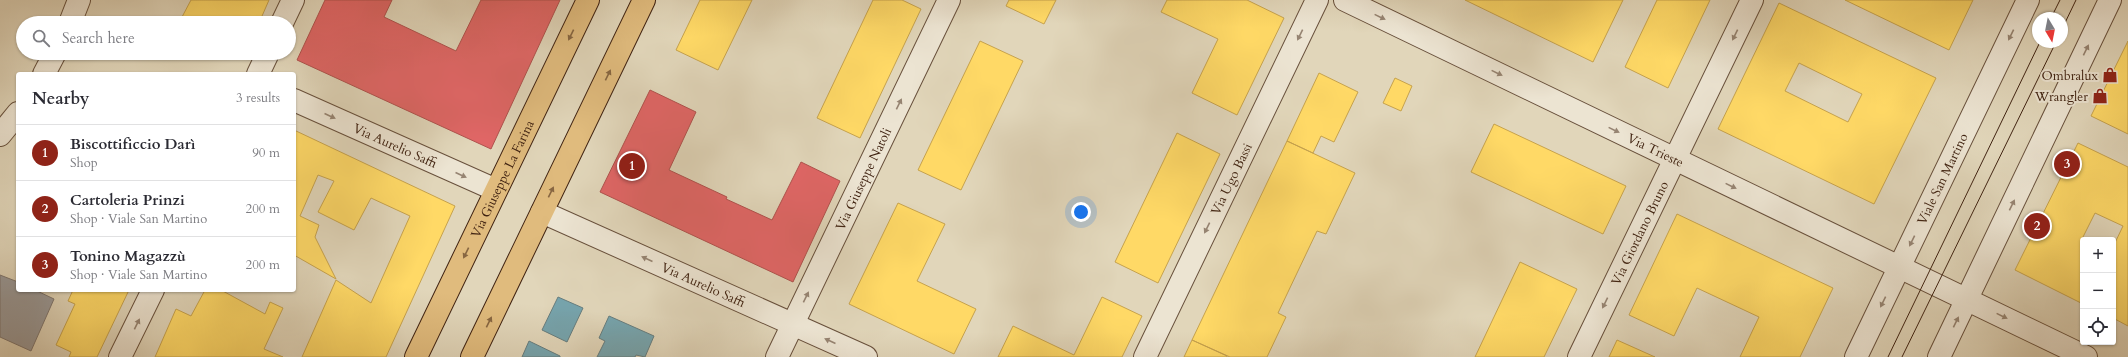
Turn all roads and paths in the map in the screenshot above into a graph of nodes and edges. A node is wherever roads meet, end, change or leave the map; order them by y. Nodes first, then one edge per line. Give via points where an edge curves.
1 (80, 0) edge
2 (293, 0) edge
3 (588, 0) edge
4 (644, 0) edge
5 (949, 0) edge
6 (1317, 0) edge
7 (1344, 0) edge
8 (1752, 0) edge
9 (2028, 0) edge
10 (2110, 0) edge
11 (73, 16) edge
12 (285, 16) edge
13 (51, 60) edge
14 (265, 60) edge
15 (45, 72) edge
16 (259, 72) edge
17 (296, 101) edge
18 (16, 115) edge
19 (0, 135) edge
20 (1675, 159) junction
21 (496, 190) junction
22 (542, 212) junction
23 (1899, 267) junction
24 (152, 292) edge
25 (1966, 299) junction
26 (793, 325) junction
27 (120, 357) edge
28 (416, 357) edge
29 (472, 357) edge
30 (777, 357) edge
31 (866, 357) edge
32 (1145, 357) edge
33 (1579, 357) edge
34 (1856, 357) edge
35 (1939, 357) edge
36 (2086, 357) edge

1 - 11 street
2 - 12 street
3 -> 21 main road, Via Giuseppe La Farina
22 -> 4 main road
26 -> 5 street, Via Giuseppe Natoli
6 -> 32 street, Via Ugo Bassi
7 -> 20 street, Via Trieste
8 -> 20 street, Via Giordano Bruno
9 -> 23 street, Viale San Martino
25 -> 10 street
13 - 15 street
14 - 16 street
17 -> 21 street, Via Aurelio Saffi
18 - 19 street
20 -> 23 street, Via Trieste
20 -> 33 street, Via Giordano Bruno
21 -> 28 main road, Via Giuseppe La Farina
26 -> 22 street, Via Aurelio Saffi
29 -> 22 main road
23 - 25 street, Via Trieste
23 -> 34 street, Viale San Martino
27 -> 24 street
35 -> 25 street
25 -> 36 street, Via Trieste
26 - 30 street, Via Giuseppe Natoli
31 -> 26 street, Via Aurelio Saffi

